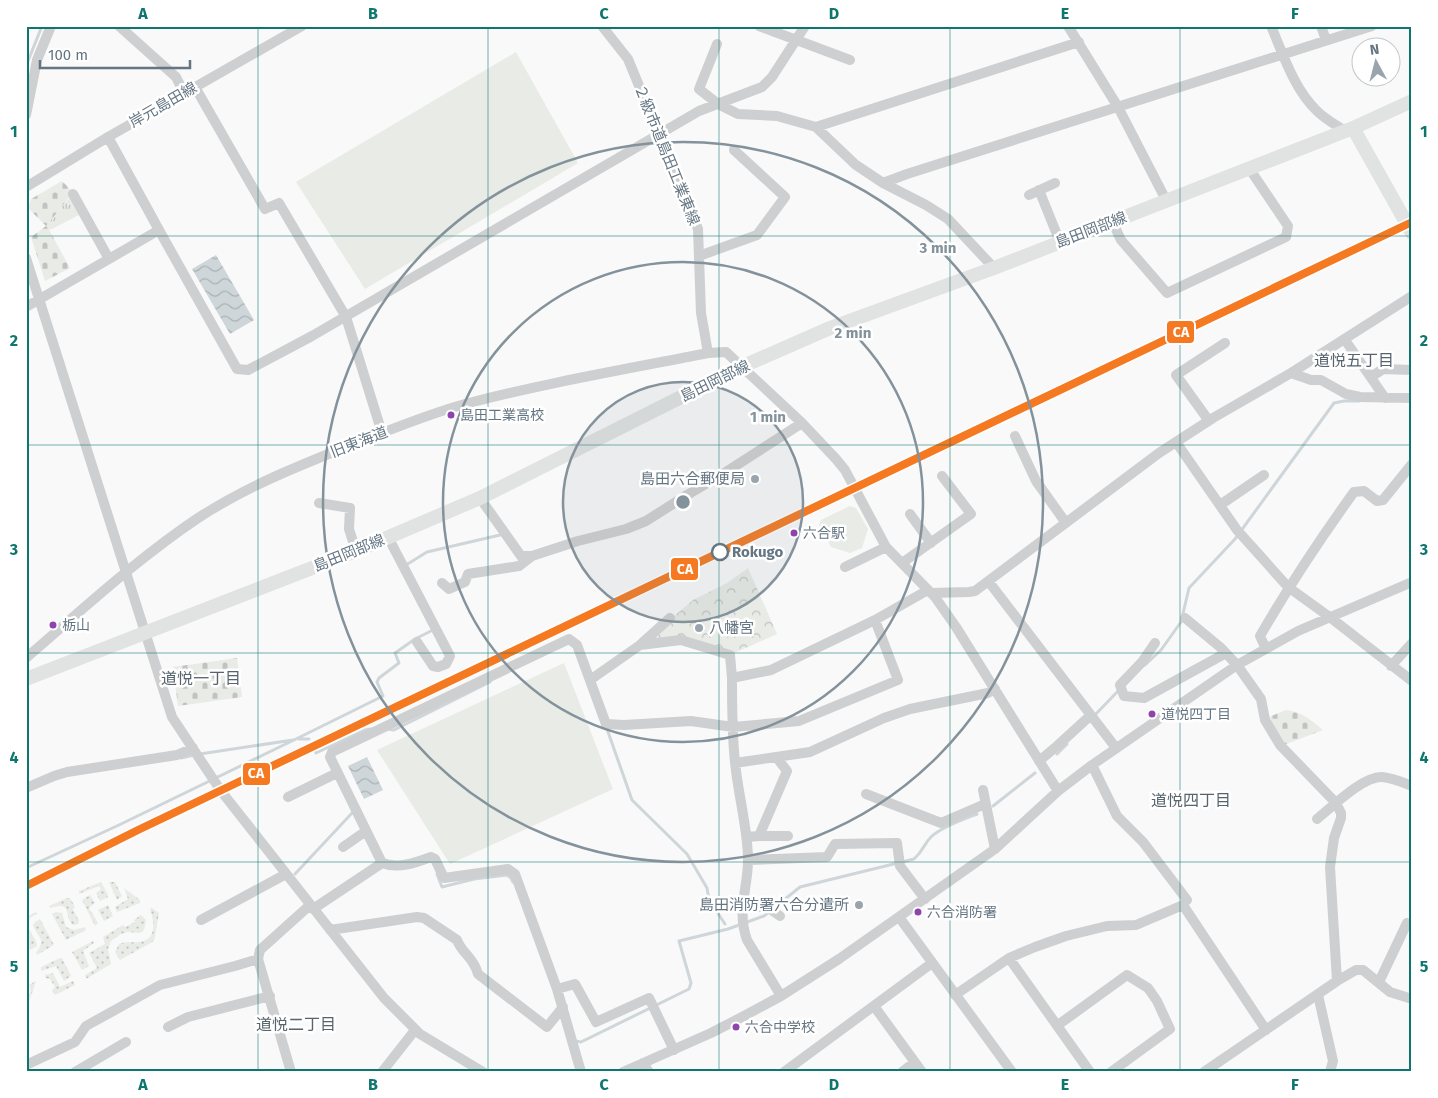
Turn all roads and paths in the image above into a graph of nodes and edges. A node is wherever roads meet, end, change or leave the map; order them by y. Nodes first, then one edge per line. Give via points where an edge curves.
1 (51, 26) edge
2 (119, 26) edge
3 (302, 26) edge
4 (602, 26) edge
5 (759, 26) edge
6 (805, 26) edge
7 (1068, 26) edge
8 (1271, 26) edge
9 (1322, 26) edge
10 (1372, 26) edge
11 (1326, 40) junction
12 (797, 41) junction
13 (1079, 42) junction
14 (717, 44) dead end
15 (1283, 54) junction
16 (850, 60) dead end
17 (195, 87) junction
18 (184, 93) junction
19 (1412, 101) edge
20 (718, 104) junction
21 (1118, 107) junction
22 (26, 115) edge
23 (816, 127) junction
24 (1349, 130) junction
25 (659, 133) junction
26 (108, 137) junction
27 (734, 150) dead end
28 (1249, 168) junction
29 (883, 183) junction
30 (1055, 183) dead end
31 (26, 187) edge
32 (1039, 190) junction
33 (73, 194) dead end
34 (1029, 195) dead end
35 (1166, 200) junction
36 (1112, 222) junction
37 (158, 230) junction
38 (1412, 233) edge
39 (1060, 242) junction
40 (699, 256) junction
41 (26, 258) edge
42 (109, 259) junction
43 (994, 268) junction
44 (1412, 296) edge
45 (39, 299) junction
46 (26, 307) edge
47 (346, 316) junction
48 (1345, 340) junction
49 (1225, 343) dead end
50 (708, 353) junction
51 (741, 368) junction
52 (1412, 370) edge
53 (1291, 374) junction
54 (1371, 377) junction
55 (1385, 398) junction
56 (1412, 398) edge
57 (1209, 421) junction
58 (802, 423) junction
59 (382, 433) junction
60 (1014, 436) dead end
61 (1176, 442) junction
62 (1412, 464) edge
63 (1264, 475) dead end
64 (942, 476) dead end
65 (480, 498) junction
66 (318, 503) dead end
67 (1220, 505) junction
68 (910, 514) dead end
69 (1066, 523) junction
70 (388, 537) junction
71 (931, 543) junction
72 (886, 546) junction
73 (356, 551) junction
74 (532, 556) junction
75 (902, 563) junction
76 (845, 567) dead end
77 (127, 572) junction
78 (442, 582) dead end
79 (989, 582) junction
80 (1412, 582) edge
81 (1288, 587) junction
82 (929, 592) junction
83 (670, 618) dead end
84 (1185, 618) dead end
85 (1331, 618) junction
86 (875, 620) junction
87 (146, 633) junction
88 (417, 642) dead end
89 (1155, 643) dead end
90 (1412, 643) edge
91 (640, 645) junction
92 (1266, 649) junction
93 (1226, 653) junction
94 (26, 658) edge
95 (1237, 665) junction
96 (1391, 666) junction
97 (732, 678) junction
98 (26, 679) edge
99 (590, 680) junction
100 (1412, 681) edge
101 (995, 689) junction
102 (1091, 715) junction
103 (733, 726) junction
104 (1116, 748) junction
105 (194, 749) junction
106 (777, 758) junction
107 (1039, 761) junction
108 (735, 763) junction
109 (1092, 765) junction
110 (337, 773) junction
111 (1412, 786) edge
112 (26, 788) edge
113 (983, 790) dead end
114 (1058, 791) junction
115 (866, 794) dead end
116 (288, 798) dead end
117 (1336, 802) junction
118 (985, 804) junction
119 (1317, 819) dead end
120 (364, 833) junction
121 (759, 836) junction
122 (788, 836) dead end
123 (747, 837) junction
124 (343, 847) dead end
125 (995, 849) junction
126 (748, 860) junction
127 (382, 863) junction
128 (286, 874) junction
129 (924, 899) junction
130 (1187, 900) dead end
131 (312, 906) junction
132 (742, 907) junction
133 (779, 915) dead end
134 (899, 917) junction
135 (202, 920) dead end
136 (1407, 923) dead end
137 (330, 930) junction
138 (1009, 958) junction
139 (258, 959) junction
140 (932, 963) junction
141 (1337, 981) junction
142 (1379, 982) junction
143 (557, 989) junction
144 (955, 995) junction
145 (1318, 995) junction
146 (270, 996) junction
147 (781, 996) junction
148 (1412, 998) edge
149 (874, 1006) junction
150 (563, 1008) junction
151 (1058, 1026) junction
152 (168, 1027) dead end
153 (415, 1030) junction
154 (1266, 1030) junction
155 (126, 1042) dead end
156 (674, 1050) junction
157 (915, 1062) junction
158 (26, 1066) edge
159 (646, 1067) edge
160 (75, 1072) edge
161 (291, 1072) edge
162 (382, 1072) edge
163 (483, 1072) edge
164 (581, 1072) edge
165 (623, 1072) edge
166 (784, 1072) edge
167 (902, 1072) edge
168 (922, 1072) edge
169 (1012, 1072) edge
170 (1090, 1072) edge
171 (1111, 1072) edge
172 (1204, 1072) edge
173 (1330, 1072) edge

1 - 22 street via 37,60
2 - 18 street via 176,77
3 - 17 street, 岸元島田線
4 - 25 street, ２級市道島田工業東線 via 628,60
5 - 12 street
6 - 12 street
7 - 13 street
8 - 15 street
9 - 11 street
10 - 11 street
11 - 15 street
12 - 16 street
12 - 20 street via 762,87
13 - 21 street
13 - 23 street
14 - 20 street via 699,89
15 - 21 street
15 - 24 street via 1307,100 1318,112
17 - 18 street, 岸元島田線
17 - 47 street via 265,209 279,203
18 - 26 street, 岸元島田線
19 - 24 main road, 島田岡部線
20 - 23 street via 738,114 777,116
20 - 25 street
21 - 29 street
21 - 35 street
23 - 29 street via 856,165
24 - 28 main road, 島田岡部線
24 - 38 main road
25 - 40 street, ２級市道島田工業東線 via 698,229
25 - 47 street
26 - 31 street, 岸元島田線
26 - 37 street
27 - 40 street via 785,197 756,235
28 - 35 main road, 島田岡部線
28 - 36 street via 1288,226 1286,236 1167,293 1120,240
29 - 43 street via 948,219
30 - 32 street
32 - 34 street
32 - 39 street
33 - 42 street
35 - 36 main road, 島田岡部線
36 - 39 main road, 島田岡部線
37 - 42 street
37 - 47 street via 237,369 248,370
39 - 43 main road, 島田岡部線
40 - 50 street, ２級市道島田工業東線 via 701,313
41 - 45 street
42 - 45 street
43 - 51 main road, 島田岡部線 via 830,328
44 - 48 street
45 - 46 street
45 - 77 street
47 - 59 street
48 - 53 street
48 - 54 street
49 - 57 street via 1176,375
50 - 51 street, 旧東海道 via 726,352
50 - 59 street, 旧東海道 via 501,395
51 - 58 street
51 - 65 main road, 島田岡部線
52 - 54 street via 1383,369
53 - 55 street via 1321,380 1346,394
53 - 57 street
54 - 55 street
55 - 56 street
57 - 61 street
58 - 72 street via 845,470
58 - 74 street via 646,521 626,530
59 - 77 street, 旧東海道 via 275,475 238,494 198,519
60 - 69 street via 1036,481
61 - 67 street
61 - 69 street
62 - 81 street via 1383,500 1377,501 1364,491 1354,492
63 - 67 street
64 - 71 street via 972,514
65 - 70 main road, 島田岡部線
65 - 74 street via 521,556
66 - 73 street via 350,508 349,529
67 - 81 street via 1240,534
68 - 71 street
69 - 79 street
70 - 73 main road, 島田岡部線
70 - 88 street via 450,656 446,664 433,666
71 - 75 street
72 - 75 street
72 - 76 street
73 - 87 main road, 島田岡部線
74 - 78 street via 519,566 468,574 465,582 450,589
75 - 82 street
77 - 87 street
77 - 94 street, 旧東海道
79 - 82 street via 969,592
79 - 102 street
80 - 85 street
81 - 85 street
81 - 92 street via 1260,636
82 - 86 street
82 - 101 street via 956,627
83 - 91 street
84 - 93 street
85 - 92 street
85 - 96 street
86 - 97 street via 771,670
86 - 103 street via 898,680 799,721
87 - 98 main road, 島田岡部線
87 - 105 street via 172,717
89 - 93 street via 1120,685 1124,696 1144,698
90 - 96 street
91 - 97 street via 681,640 730,655
91 - 99 street
92 - 95 street
93 - 95 street
95 - 104 street
95 - 117 street via 1261,699 1265,720 1280,745
96 - 100 street
97 - 103 street
99 - 103 street via 606,724 691,721
99 - 110 street via 577,645 569,639 332,752 330,757
101 - 106 street via 910,709 810,752
101 - 107 street
102 - 104 street
102 - 107 street
103 - 108 street
104 - 109 street
105 - 112 street via 177,755 67,772
105 - 128 street
106 - 108 street
106 - 121 street via 787,771
107 - 114 street
108 - 123 street
109 - 114 street
109 - 130 street via 1117,816 1143,842
110 - 116 street
110 - 120 street
111 - 117 street via 1380,777 1366,781
113 - 118 street
114 - 125 street
115 - 118 street via 941,823
117 - 119 street
117 - 141 street via 1341,818 1330,867
118 - 125 street
120 - 124 street
120 - 127 street
121 - 122 street
121 - 123 street
123 - 126 street
125 - 129 street
126 - 129 street via 827,857 834,844 898,843 900,866
126 - 132 street
127 - 131 street
127 - 143 street via 410,865 431,857 444,878 512,871
128 - 131 street
128 - 135 street
129 - 134 street
131 - 137 street
131 - 139 street via 260,950
132 - 133 street via 767,908
132 - 147 street via 747,940
134 - 140 street
134 - 147 street
136 - 142 street
137 - 150 street via 424,918 458,940 459,946 475,963 478,974 547,1027
137 - 153 street via 384,998
138 - 144 street
138 - 151 street
138 - 154 street via 1066,936 1107,926 1136,925 1183,905
139 - 146 street
139 - 158 street via 160,985 86,1026 75,1042
140 - 144 street
140 - 149 street
141 - 142 street via 1356,970 1363,970
141 - 145 street
142 - 148 street via 1390,992
143 - 150 street
143 - 156 street via 575,984 596,1022 649,998
144 - 169 street
145 - 154 street
145 - 173 street via 1333,1060
146 - 152 street via 188,1017
146 - 161 street
147 - 156 street
149 - 157 street
149 - 166 street
150 - 164 street
151 - 170 street
151 - 171 street via 1128,975 1148,988 1170,1030
153 - 162 street
153 - 163 street
154 - 172 street
155 - 160 street
156 - 159 street
157 - 167 street
157 - 168 street
159 - 165 street

